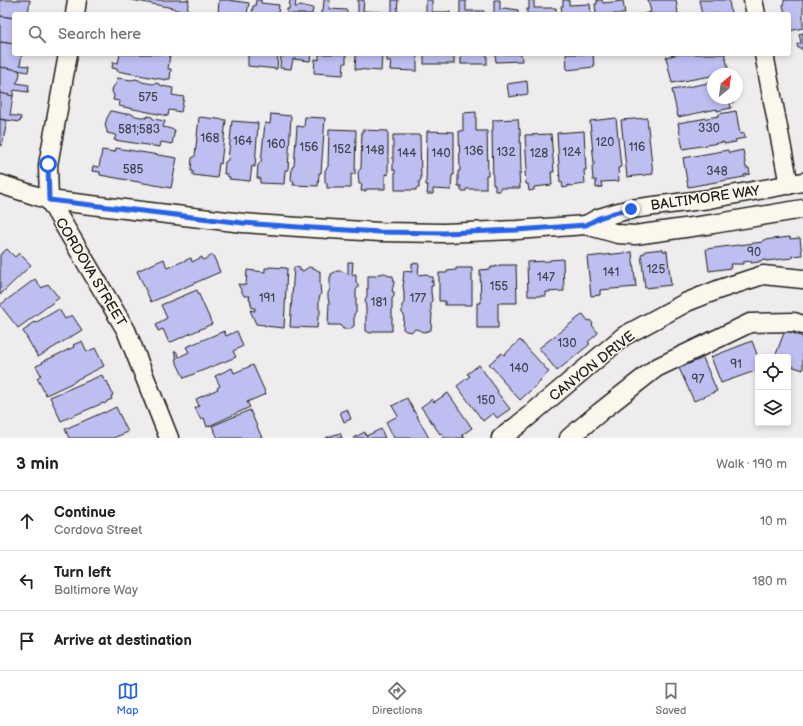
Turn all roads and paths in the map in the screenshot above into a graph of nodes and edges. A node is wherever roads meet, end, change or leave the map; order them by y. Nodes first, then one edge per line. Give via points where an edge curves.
1 (77, 0) edge
2 (753, 0) edge
3 (75, 12) edge
4 (756, 12) edge
5 (68, 56) edge
6 (764, 56) edge
7 (0, 184) edge
8 (796, 184) edge
9 (49, 200) junction
10 (803, 209) edge
11 (586, 225) junction
12 (803, 279) edge
13 (803, 325) edge
14 (169, 438) edge
15 (501, 438) edge
16 (569, 438) edge

1 - 3 street
2 - 4 street
5 - 9 street, CORDOVA STREET via 48,164
6 - 8 street
7 - 9 street, BALTIMORE WAY
8 - 11 street, BALTIMORE WAY via 631,209 599,218
9 - 11 street, BALTIMORE WAY via 243,223 380,232 444,233
9 - 14 street, CORDOVA STREET via 126,330
10 - 11 street, BALTIMORE WAY via 635,235 618,234
12 - 15 street, CANYON DRIVE via 763,275 687,302 624,336
13 - 16 street via 794,322 750,323 656,368

